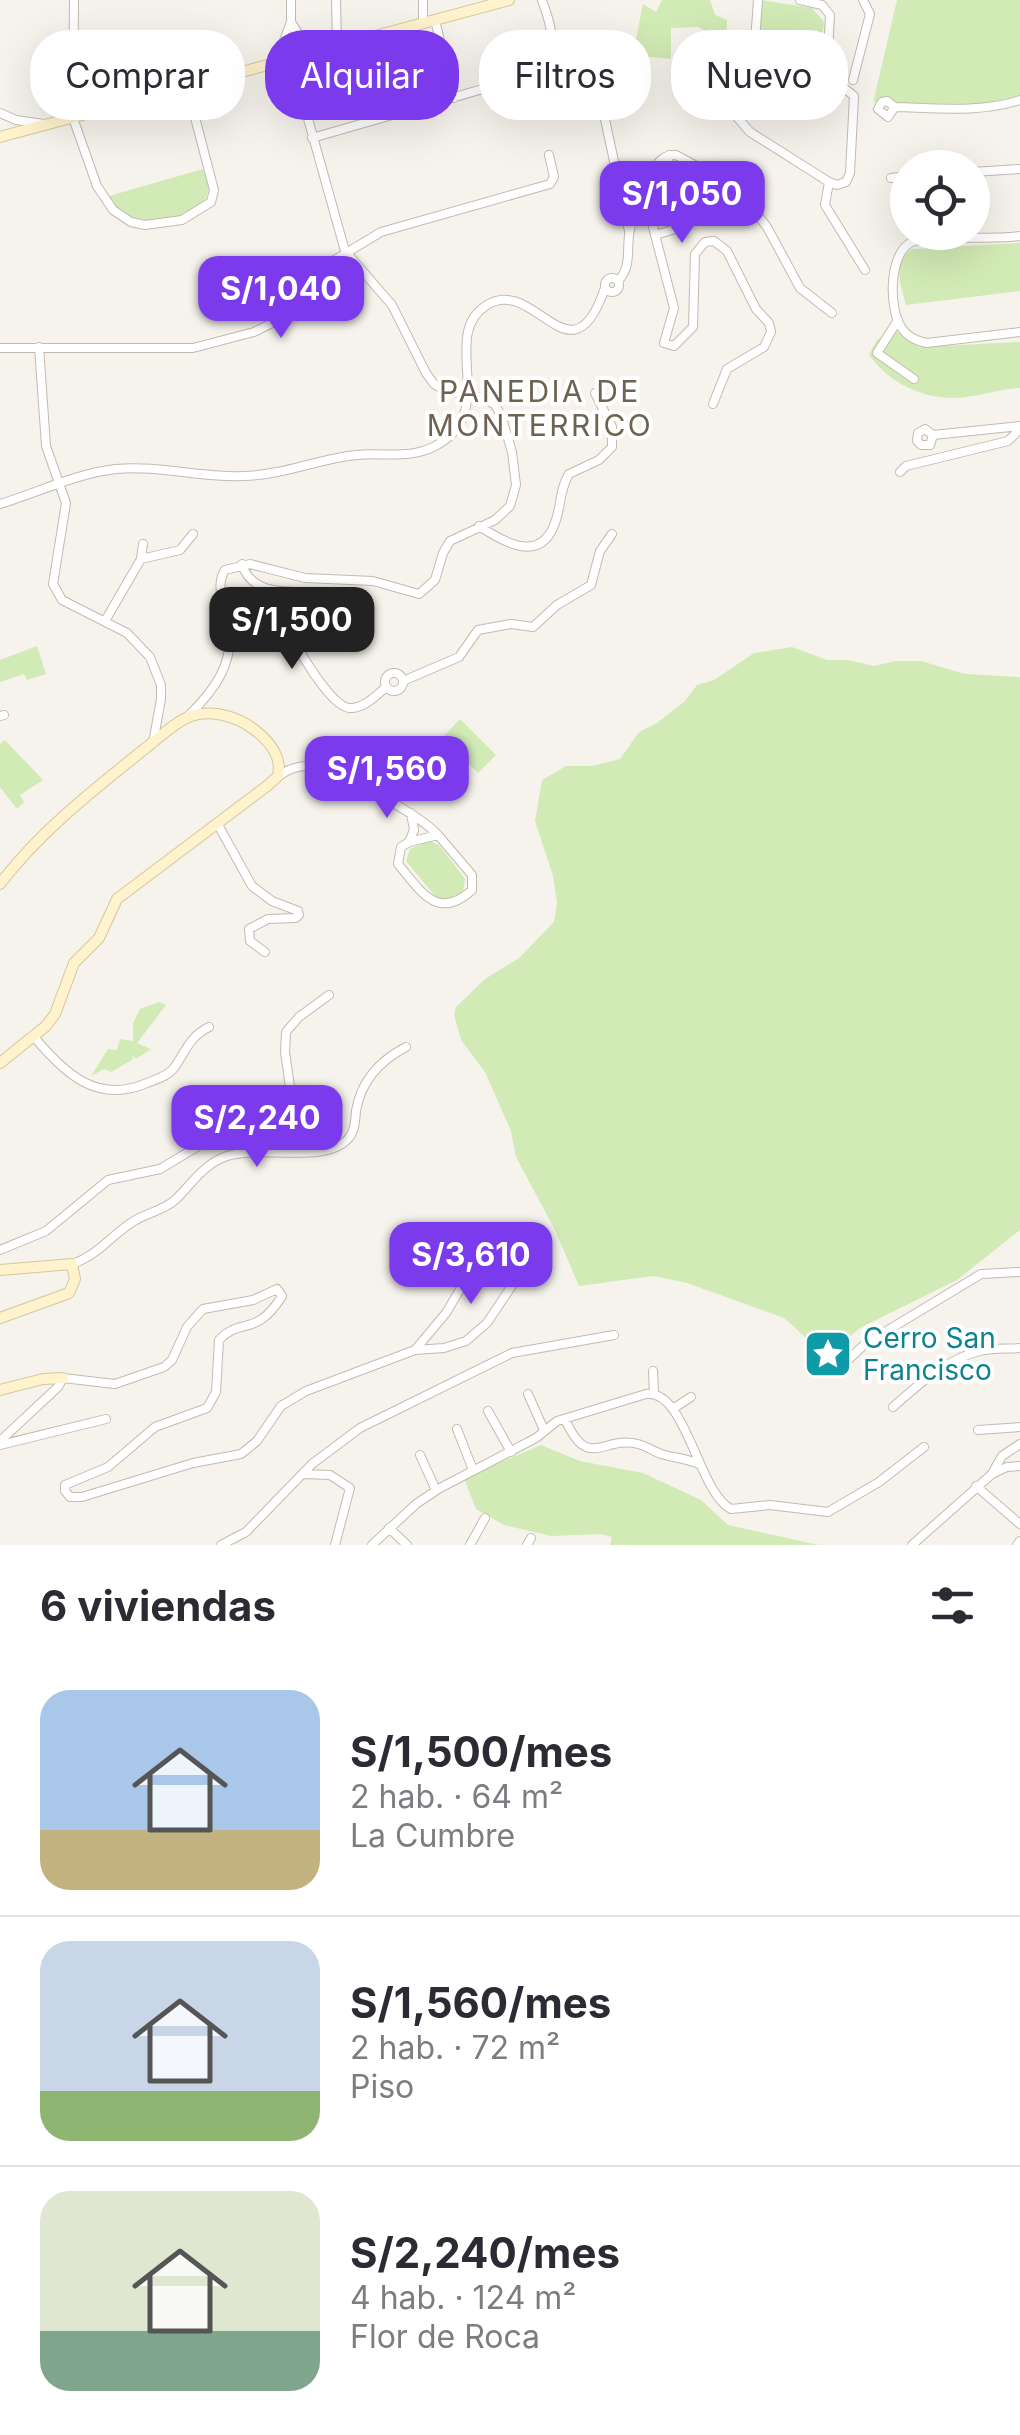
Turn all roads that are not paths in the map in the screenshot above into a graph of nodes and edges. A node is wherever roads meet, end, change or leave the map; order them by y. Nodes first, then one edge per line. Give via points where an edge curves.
1 (74, 0) edge
2 (291, 0) edge
3 (336, 0) edge
4 (423, 0) edge
5 (509, 0) edge
6 (542, 0) edge
7 (758, 0) edge
8 (800, 0) edge
9 (863, 0) edge
10 (435, 20) junction
11 (291, 22) junction
12 (422, 24) junction
13 (74, 30) edge
14 (288, 30) edge
15 (296, 30) edge
16 (337, 30) edge
17 (399, 30) edge
18 (437, 30) edge
19 (757, 30) edge
20 (830, 30) edge
21 (853, 80) dead end
22 (848, 89) edge
23 (459, 97) edge
24 (1020, 100) edge
25 (894, 107) dead end
26 (0, 113) edge
27 (66, 120) edge
28 (74, 120) edge
29 (196, 120) edge
30 (307, 120) edge
31 (376, 120) edge
32 (605, 120) edge
33 (740, 120) edge
34 (50, 125) junction
35 (0, 137) edge
36 (312, 138) junction
37 (669, 155) junction
38 (550, 156) dead end
39 (1020, 169) edge
40 (990, 171) edge
41 (829, 182) junction
42 (702, 204) dead end
43 (629, 230) junction
44 (655, 234) junction
45 (1020, 236) edge
46 (346, 251) junction
47 (865, 270) dead end
48 (832, 312) dead end
49 (898, 320) junction
50 (1020, 332) edge
51 (39, 346) junction
52 (0, 348) edge
53 (914, 379) dead end
54 (596, 393) dead end
55 (470, 395) junction
56 (714, 404) dead end
57 (1020, 428) edge
58 (933, 435) dead end
59 (900, 472) dead end
60 (60, 485) junction
61 (0, 504) edge
62 (479, 526) junction
63 (193, 534) dead end
64 (612, 534) dead end
65 (144, 544) dead end
66 (141, 560) junction
67 (242, 564) junction
68 (105, 621) junction
69 (160, 714) junction
70 (183, 720) junction
71 (153, 743) junction
72 (278, 776) junction
73 (410, 812) junction
74 (217, 823) junction
75 (438, 835) junction
76 (409, 842) junction
77 (0, 884) edge
78 (266, 952) dead end
79 (329, 996) dead end
80 (209, 1027) dead end
81 (35, 1038) junction
82 (406, 1047) dead end
83 (0, 1064) edge
84 (505, 1240) dead end
85 (0, 1250) edge
86 (72, 1264) junction
87 (0, 1270) edge
88 (520, 1272) dead end
89 (1020, 1272) edge
90 (0, 1318) edge
91 (614, 1334) dead end
92 (1020, 1348) edge
93 (415, 1350) junction
94 (653, 1371) dead end
95 (836, 1372) dead end
96 (63, 1378) junction
97 (0, 1390) edge
98 (654, 1393) junction
99 (528, 1394) dead end
100 (691, 1398) dead end
101 (893, 1407) dead end
102 (674, 1408) junction
103 (488, 1412) dead end
104 (106, 1418) dead end
105 (565, 1418) junction
106 (1020, 1427) edge
107 (457, 1428) dead end
108 (544, 1430) junction
109 (978, 1430) dead end
110 (0, 1443) edge
111 (1020, 1444) edge
112 (924, 1447) dead end
113 (511, 1452) junction
114 (420, 1455) dead end
115 (699, 1464) junction
116 (1020, 1469) edge
117 (473, 1470) junction
118 (302, 1474) junction
119 (992, 1474) junction
120 (976, 1486) junction
121 (436, 1490) junction
122 (484, 1518) dead end
123 (1020, 1524) edge
124 (389, 1528) junction
125 (221, 1545) edge
126 (335, 1545) edge
127 (372, 1545) edge
128 (407, 1545) edge
129 (470, 1545) edge
130 (912, 1545) edge

1 - 13 street
2 - 11 street
3 - 16 street
4 - 12 street
5 - 10 street
6 - 23 street via 554,36 544,66 526,79
7 - 19 street
8 - 20 street via 822,5
9 - 21 street via 870,14
10 - 12 street
10 - 18 street
11 - 14 street
11 - 15 street
12 - 17 street
22 - 41 street via 855,104 849,178
24 - 25 street via 986,108
26 - 34 street
27 - 34 street
28 - 29 street via 97,186 113,210 145,225 182,220 212,202
30 - 36 street
31 - 36 street
32 - 43 street
33 - 41 street
34 - 35 street
36 - 46 street
37 - 43 street via 657,165
37 - 44 street
37 - 48 street via 686,158 757,214 800,288
38 - 46 street via 550,184 382,232
39 - 40 street
41 - 47 street via 825,205
42 - 44 street via 687,196 672,230
43 - 55 street via 619,288 609,290 589,322 570,330 521,304 488,304 468,332
44 - 56 street via 674,308 664,338 668,346 693,327 695,254 705,242 721,244 769,323 770,340 727,369
45 - 49 street via 905,246 893,270
46 - 51 street via 318,270 278,320 254,332 193,348
46 - 55 street via 392,305 434,384
49 - 50 street via 908,335 927,343
49 - 53 street via 877,353
51 - 52 street
51 - 60 street via 46,446
54 - 62 street via 612,427 612,447 568,474 550,535 522,548
55 - 60 street via 457,430 422,452 356,455 240,477 113,470
55 - 62 street via 484,398 501,415 516,485 503,515
57 - 58 street
57 - 59 street via 1008,442 953,452
60 - 61 street
60 - 68 street via 66,516 53,584 62,600
62 - 67 street via 450,541 436,580 418,594
63 - 66 street via 180,550
64 - 67 street via 591,585 538,624 484,627 459,657 403,681 389,674 386,688 348,709 337,704 286,623 301,607 340,607 343,595 254,585
65 - 66 street
66 - 68 street
67 - 70 street via 225,570 220,584 230,634 222,674
68 - 69 street via 150,657 161,686
69 - 70 street
69 - 71 street
70 - 71 street
70 - 72 street via 222,714 252,728 274,748
71 - 77 street via 26,853
72 - 73 street via 291,768 318,768
72 - 74 street
73 - 75 street
73 - 76 street
74 - 78 street via 252,886 298,911 296,918 268,919 249,929 250,940
74 - 81 street via 117,899 100,938 74,963 54,1014
75 - 76 street
75 - 76 street via 472,875 472,890 441,904 426,897 398,864
79 - 85 street via 286,1032 290,1087 273,1114 220,1133 160,1169 108,1180 46,1230
80 - 81 street via 186,1044 166,1075 112,1093 58,1066
81 - 83 street
82 - 86 street via 370,1076 343,1144 213,1162 175,1200
84 - 93 street via 474,1266
86 - 87 street
86 - 90 street via 69,1293
88 - 93 street via 476,1334 456,1346
89 - 95 street via 981,1274 866,1344
91 - 118 street via 512,1353 360,1428
92 - 101 street via 966,1356
93 - 96 street via 291,1399 241,1454 76,1498 66,1494 68,1483 108,1466 156,1428 211,1404 218,1340 263,1321 282,1294 275,1289 203,1309 172,1360 156,1370 107,1384
94 - 98 street
96 - 97 street
96 - 110 street
98 - 102 street
98 - 105 street
99 - 108 street
100 - 102 street
102 - 115 street
103 - 113 street
104 - 110 street
105 - 108 street
105 - 115 street via 586,1447 638,1444
106 - 109 street
107 - 117 street
108 - 113 street
111 - 119 street
112 - 115 street via 828,1512 770,1504 731,1509
113 - 117 street
114 - 121 street
116 - 119 street
117 - 121 street
118 - 125 street via 246,1532
118 - 126 street via 330,1475 350,1488
119 - 120 street
120 - 123 street
120 - 130 street
121 - 124 street
122 - 129 street
124 - 127 street
124 - 128 street

